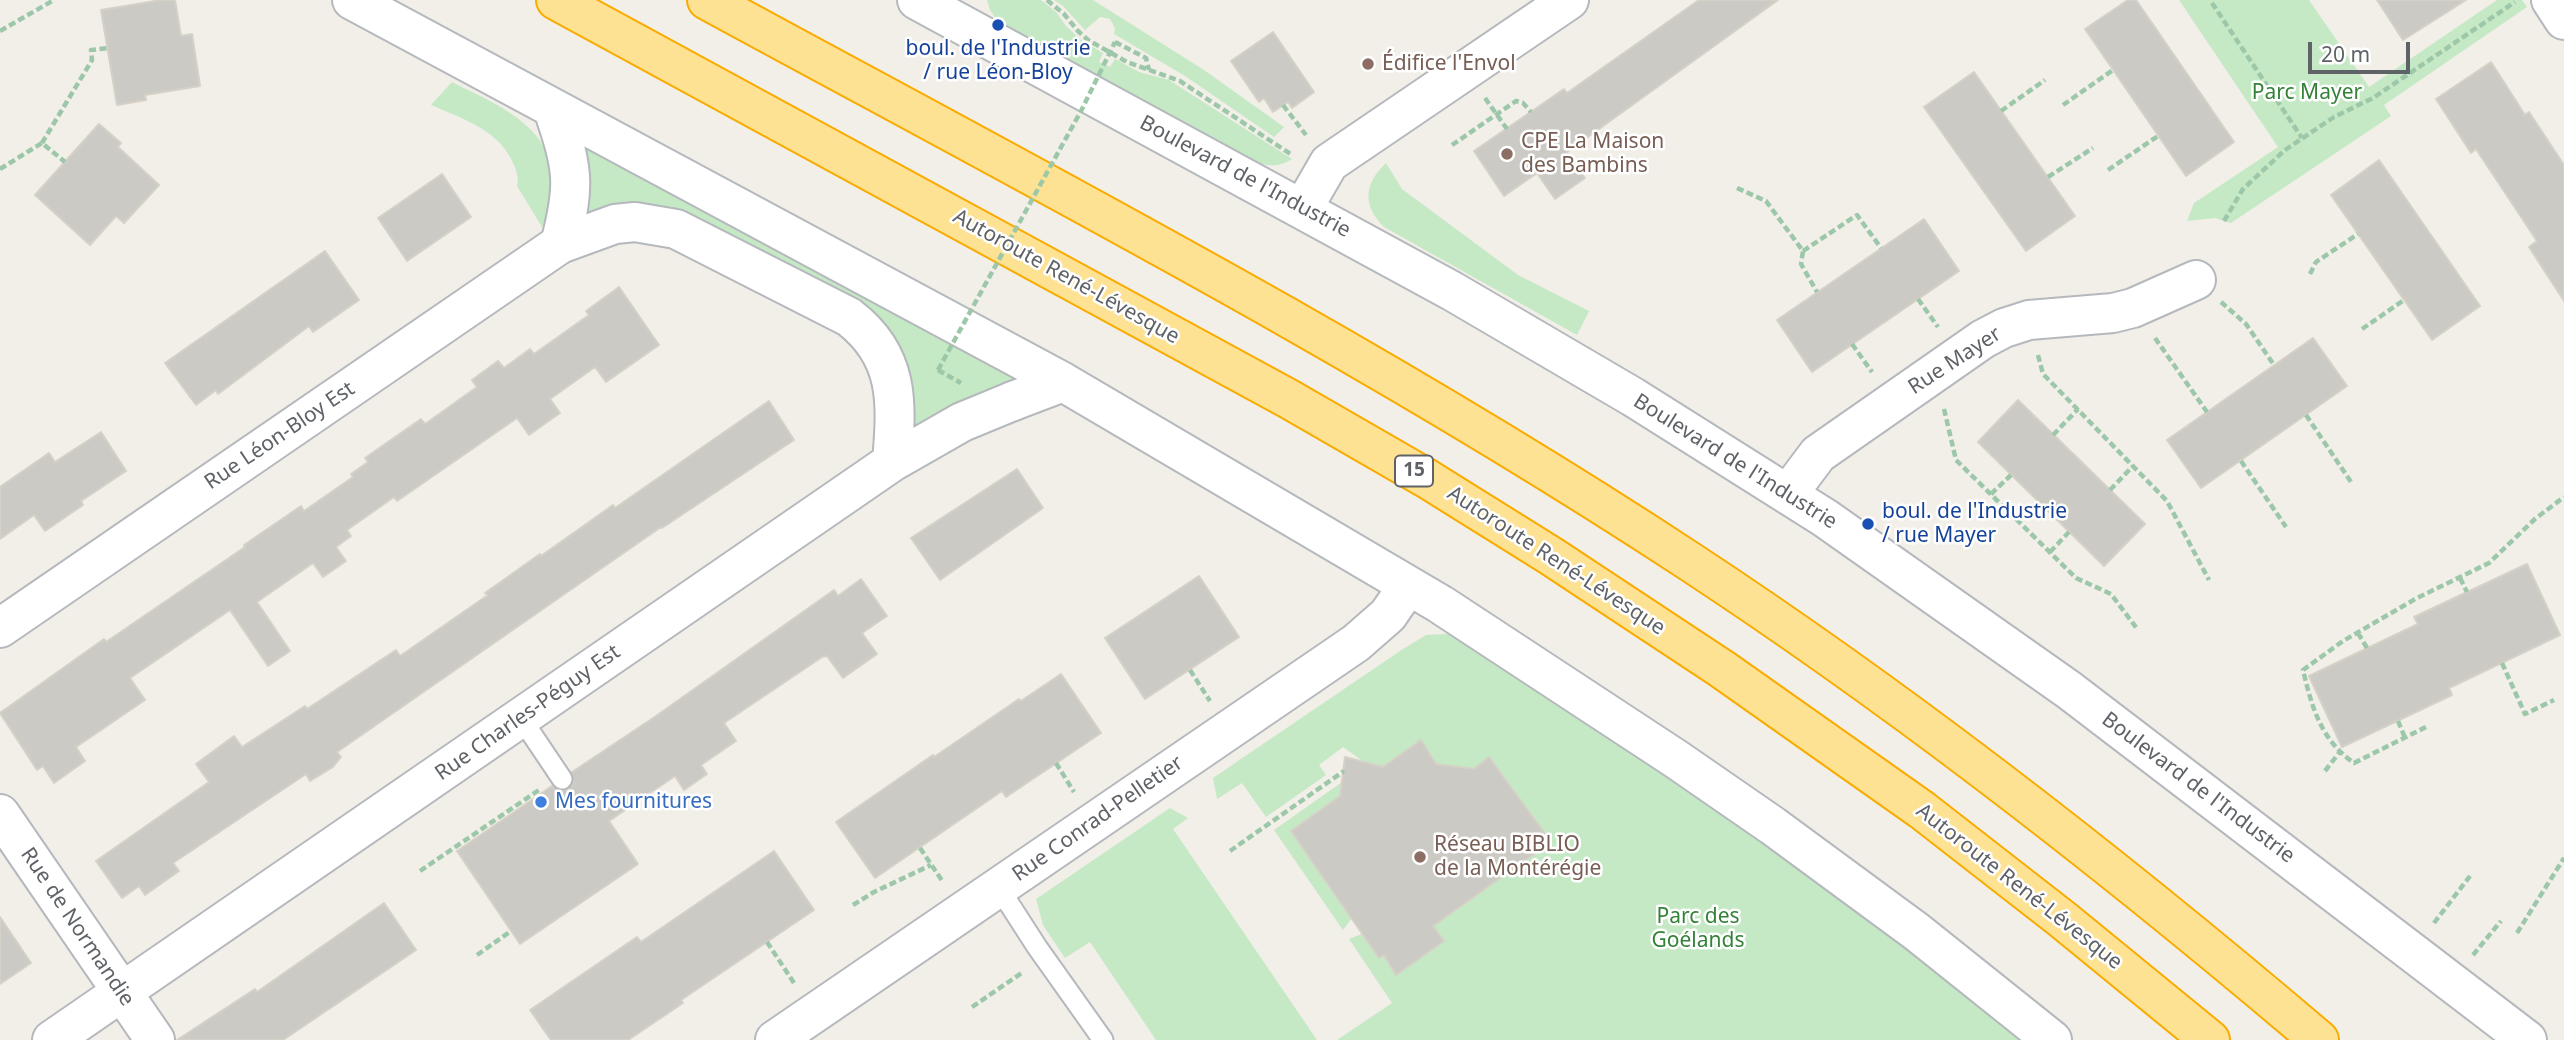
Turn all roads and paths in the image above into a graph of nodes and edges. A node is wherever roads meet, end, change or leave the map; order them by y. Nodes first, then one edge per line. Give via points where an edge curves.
1 (54, 0) edge
2 (352, 0) edge
3 (556, 0) edge
4 (707, 0) edge
5 (1047, 0) edge
6 (1569, 0) edge
7 (2519, 0) edge
8 (2551, 0) edge
9 (2212, 3) dead end
10 (933, 4) edge
11 (2564, 20) edge
12 (0, 31) edge
13 (108, 48) dead end
14 (2113, 70) dead end
15 (1149, 71) junction
16 (2045, 80) dead end
17 (1480, 91) dead end
18 (1283, 105) dead end
19 (2063, 105) dead end
20 (553, 109) junction
21 (2329, 110) dead end
22 (2001, 111) dead end
23 (1531, 112) dead end
24 (1496, 113) junction
25 (2334, 117) junction
26 (1507, 129) dead end
27 (2158, 135) dead end
28 (2302, 138) junction
29 (42, 143) junction
30 (1313, 143) dead end
31 (1452, 145) dead end
32 (2092, 148) dead end
33 (1297, 159) dead end
34 (65, 162) dead end
35 (0, 169) edge
36 (2108, 170) dead end
37 (2048, 177) dead end
38 (1737, 188) dead end
39 (1303, 208) junction
40 (2224, 221) dead end
41 (2358, 234) dead end
42 (560, 244) junction
43 (1881, 248) dead end
44 (1803, 251) junction
45 (2310, 274) dead end
46 (2196, 280) joint
47 (1817, 292) dead end
48 (2404, 300) dead end
49 (2139, 306) junction
50 (2029, 320) junction
51 (2361, 329) dead end
52 (2274, 365) dead end
53 (938, 370) dead end
54 (1935, 371) junction
55 (1063, 382) junction
56 (2078, 410) junction
57 (2207, 412) dead end
58 (2306, 415) dead end
59 (2053, 435) dead end
60 (2241, 461) dead end
61 (892, 462) junction
62 (2133, 467) junction
63 (2011, 475) dead end
64 (2351, 482) dead end
65 (2109, 490) dead end
66 (1787, 494) junction
67 (1991, 494) junction
68 (2564, 497) edge
69 (2286, 527) dead end
70 (2069, 532) dead end
71 (2050, 552) junction
72 (2460, 578) junction
73 (2209, 580) dead end
74 (1408, 586) junction
75 (2467, 592) dead end
76 (0, 628) edge
77 (2138, 630) dead end
78 (2358, 633) junction
79 (2367, 648) dead end
80 (2502, 663) dead end
81 (1190, 670) dead end
82 (2554, 700) dead end
83 (1210, 701) dead end
84 (521, 718) junction
85 (2398, 721) dead end
86 (2426, 727) dead end
87 (2405, 738) junction
88 (2339, 753) junction
89 (1056, 764) dead end
90 (1344, 771) dead end
91 (2325, 771) dead end
92 (561, 778) joint
93 (1074, 793) dead end
94 (0, 814) edge
95 (920, 848) dead end
96 (1230, 851) dead end
97 (2564, 858) edge
98 (931, 865) junction
99 (420, 871) dead end
100 (2469, 876) dead end
101 (943, 883) dead end
102 (999, 888) junction
103 (853, 905) dead end
104 (2501, 921) dead end
105 (2432, 925) dead end
106 (511, 931) dead end
107 (2517, 933) dead end
108 (767, 942) dead end
109 (477, 954) dead end
110 (2472, 957) dead end
111 (1045, 958) junction
112 (794, 983) dead end
113 (122, 992) junction
114 (972, 1007) dead end
115 (52, 1040) edge
116 (155, 1040) edge
117 (775, 1040) edge
118 (1103, 1040) edge
119 (2052, 1040) edge
120 (2210, 1040) edge
121 (2319, 1040) edge
122 (2527, 1040) edge

1 - 12 path
2 - 20 street
3 - 120 highway, Autoroute René-Lévesque / 15 via 1289,399 1551,556 1742,682 1922,810
4 - 121 highway via 1353,354 1692,562 1850,671 2066,832
5 - 15 path, Boulevard de l'Industrie via 1088,40
6 - 39 street via 1329,163
7 - 25 path via 2372,99
8 - 11 street
9 - 28 path
10 - 39 street, Boulevard de l'Industrie
13 - 29 path via 91,50 92,60
14 - 19 path
15 - 33 path, Boulevard de l'Industrie via 1180,81
15 - 53 path, bridge via 1146,58 1115,42
16 - 22 path
17 - 24 path
18 - 30 path
20 - 42 street via 571,172 572,194
20 - 55 street
21 - 25 path
23 - 24 path via 1516,101
24 - 26 path
24 - 31 path
25 - 28 path
27 - 36 path
28 - 40 path via 2243,189
29 - 34 path
29 - 35 path
32 - 37 path
38 - 44 path via 1766,201
39 - 66 street, Boulevard de l'Industrie via 1556,351
41 - 45 path via 2316,262
42 - 61 street, Rue Léon-Bloy Est via 615,224 656,224 697,238 849,317 876,344 893,379
42 - 76 street, Rue Léon-Bloy Est
43 - 44 path via 1857,215
44 - 47 path via 1801,264
46 - 49 street, Rue Mayer
46 - 52 path via 2246,324
48 - 51 path
49 - 50 street, Rue Mayer via 2113,313
49 - 57 path via 2156,341
50 - 54 street, Rue Mayer via 1983,338
50 - 56 path via 2043,374
54 - 66 street, Rue Mayer via 1818,454
54 - 67 path via 1956,460
55 - 61 street, Rue Charles-Péguy Est via 962,422
55 - 74 street
56 - 59 path
56 - 62 path
58 - 64 path
60 - 69 path
61 - 84 street, Rue Charles-Péguy Est
62 - 65 path
62 - 73 path via 2167,501
63 - 67 path
66 - 122 street, Boulevard de l'Industrie via 2069,691
67 - 71 path
68 - 72 path via 2489,563
70 - 71 path
71 - 77 path via 2076,578 2111,594
72 - 75 path
72 - 78 path
74 - 102 street, Rue Conrad-Pelletier via 1388,615 1356,643
74 - 119 street via 1773,826 1917,932
78 - 79 path
78 - 88 path via 2304,670 2312,708 2323,734
80 - 82 path via 2525,714
81 - 83 path
84 - 92 lane
84 - 113 street, Rue Charles-Péguy Est
85 - 87 path
86 - 87 path
87 - 88 path via 2354,763
88 - 91 path
89 - 93 path
90 - 96 path
92 - 99 path
94 - 113 street, Rue de Normandie
95 - 98 path
97 - 107 path
98 - 101 path
98 - 103 path
100 - 105 path
102 - 111 lane
102 - 117 street, Rue Conrad-Pelletier
104 - 110 path
106 - 109 path
108 - 112 path
111 - 114 path
111 - 118 lane
113 - 115 street, Rue Charles-Péguy Est
113 - 116 street, Rue de Normandie

